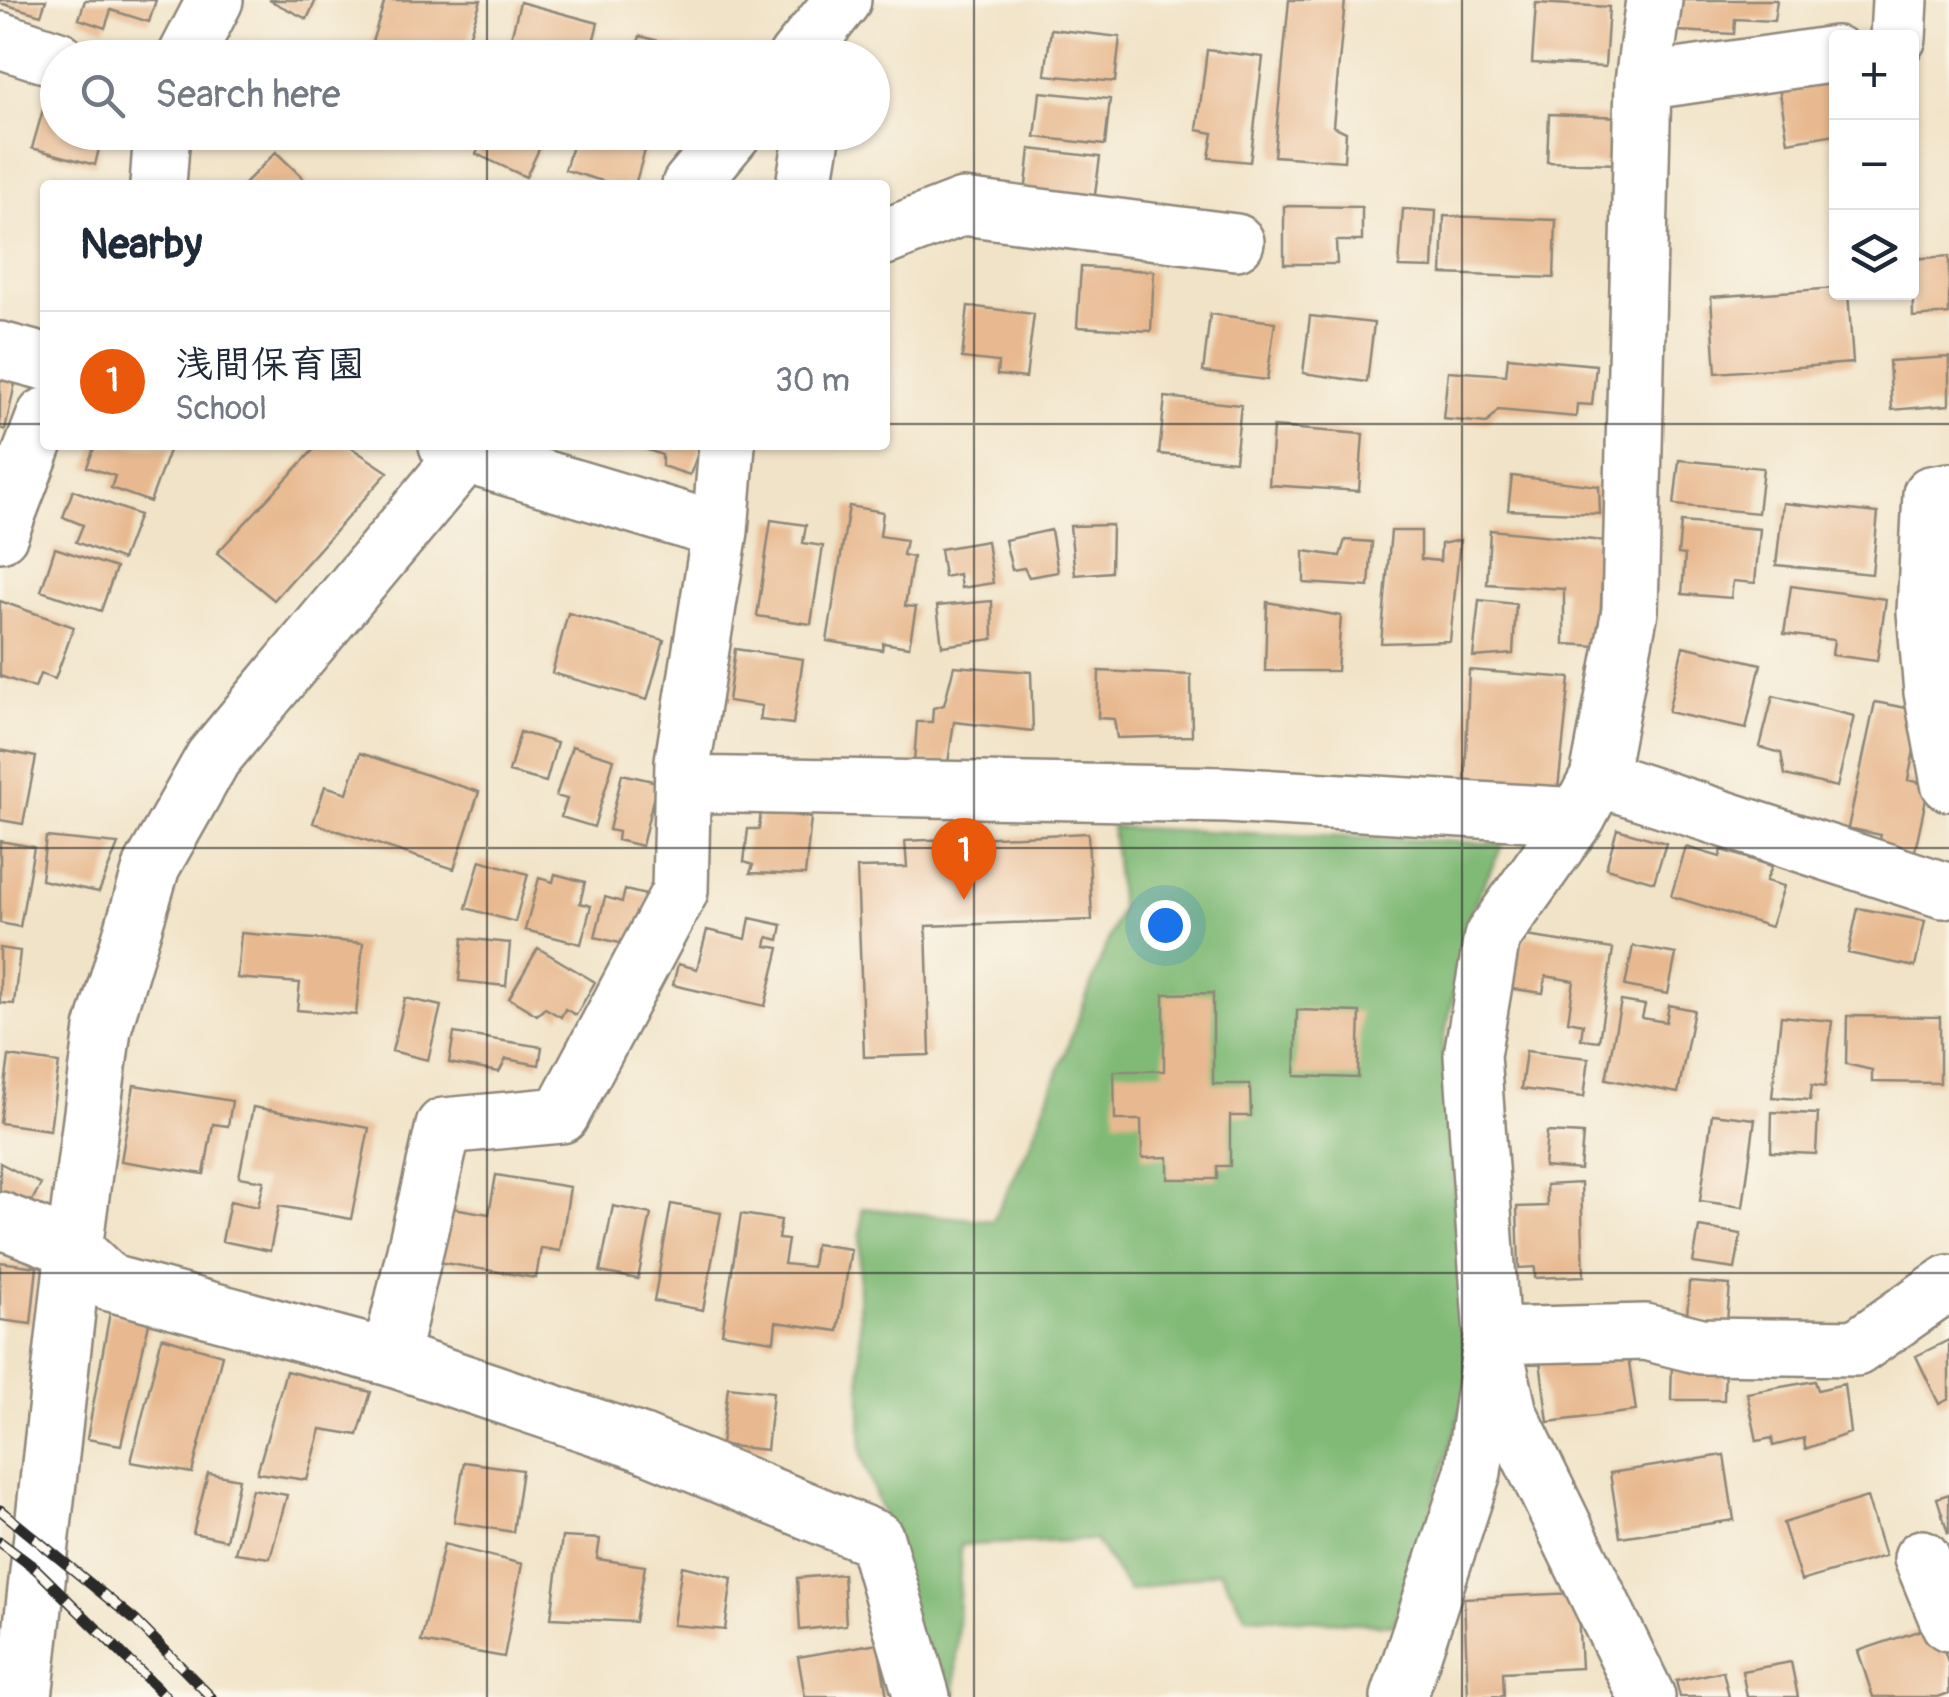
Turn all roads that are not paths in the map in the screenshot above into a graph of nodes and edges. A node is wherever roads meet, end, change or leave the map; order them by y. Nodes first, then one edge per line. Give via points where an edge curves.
1 (216, 0) edge
2 (1654, 0) edge
3 (1900, 0) edge
4 (835, 23) edge
5 (1898, 30) edge
6 (0, 40) edge
7 (195, 40) edge
8 (816, 40) edge
9 (40, 53) edge
10 (1829, 55) edge
11 (1643, 82) junction
12 (161, 150) edge
13 (719, 150) edge
14 (810, 150) edge
15 (158, 180) edge
16 (694, 180) edge
17 (805, 180) edge
18 (890, 235) edge
19 (1236, 242) dead end
20 (0, 350) edge
21 (40, 361) edge
22 (40, 429) edge
23 (460, 450) edge
24 (468, 450) edge
25 (727, 450) edge
26 (1949, 491) edge
27 (720, 531) junction
28 (0, 534) edge
29 (1937, 610) edge
30 (683, 784) junction
31 (1949, 784) edge
32 (1588, 797) junction
33 (1947, 885) edge
34 (0, 1220) edge
35 (74, 1249) junction
36 (1949, 1284) edge
37 (1492, 1336) junction
38 (390, 1358) junction
39 (1922, 1558) dead end
40 (1949, 1623) edge
41 (24, 1697) edge
42 (922, 1697) edge
43 (1399, 1697) edge
44 (1647, 1697) edge

1 - 7 street
2 - 11 street
3 - 5 street
4 - 8 street
6 - 9 street
10 - 11 street
11 - 32 street via 1630,611
12 - 15 street
13 - 16 street
14 - 17 street
18 - 19 street via 963,208
20 - 21 street
22 - 28 street
23 - 35 street via 213,758 152,866 103,1029
24 - 27 street
25 - 27 street
26 - 29 street via 1931,494
27 - 30 street
29 - 31 street via 1932,692
30 - 32 street
30 - 38 street via 680,891 561,1115 444,1126
32 - 33 street
32 - 37 street via 1492,937 1472,1055
34 - 35 street
35 - 38 street via 110,1283
35 - 41 street
36 - 37 street via 1856,1348 1701,1346 1645,1332
37 - 43 street via 1473,1472
37 - 44 street via 1509,1413
38 - 42 street via 640,1442 876,1538
39 - 40 street

